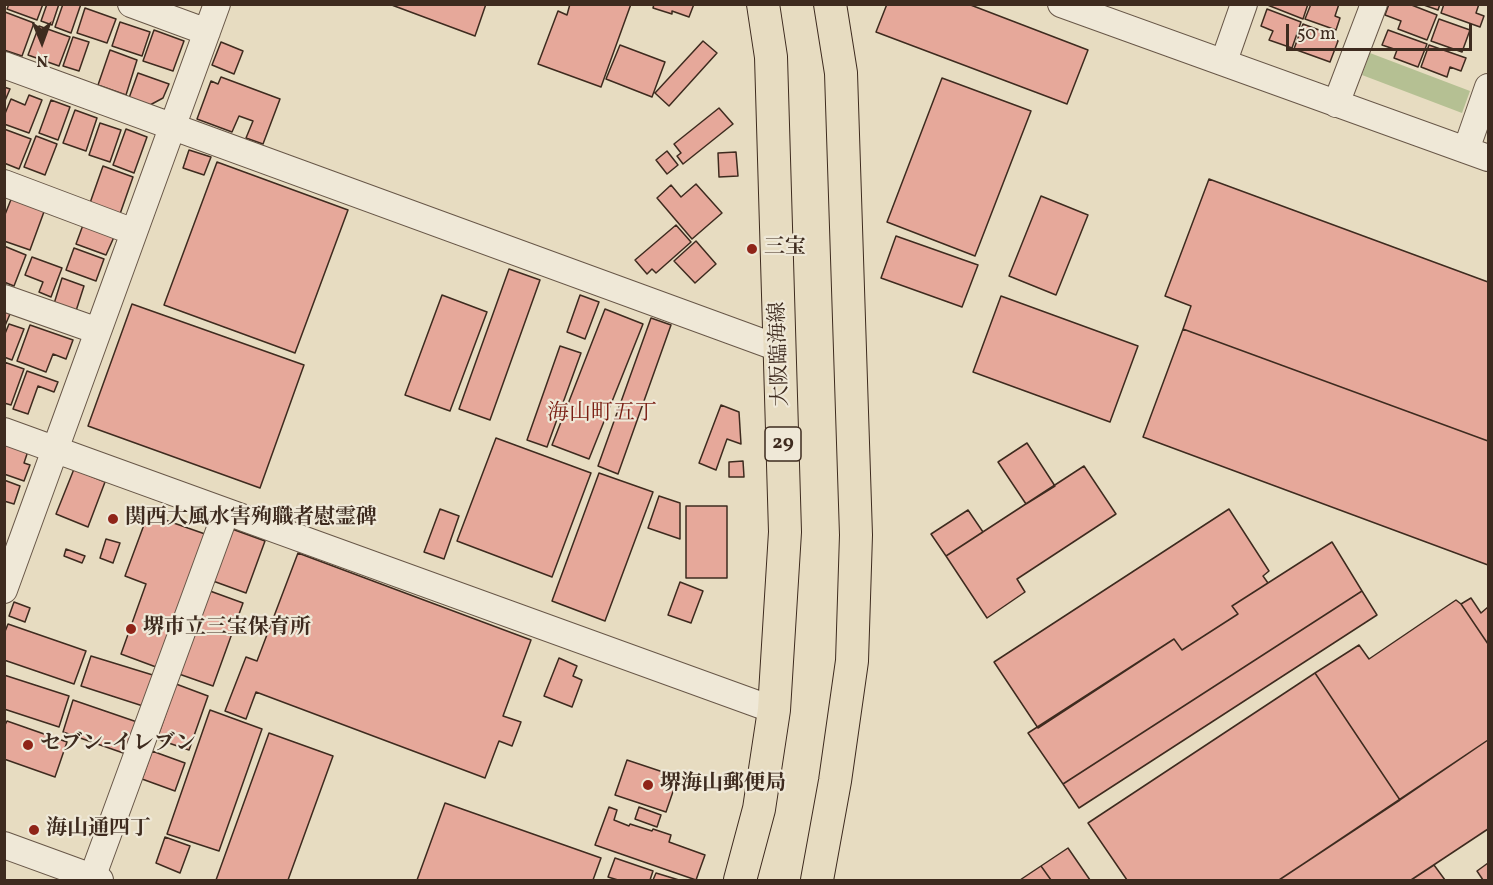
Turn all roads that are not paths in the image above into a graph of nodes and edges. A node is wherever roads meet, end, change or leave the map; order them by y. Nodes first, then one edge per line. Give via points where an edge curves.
1 (131, 4) edge
2 (217, 4) edge
3 (763, 4) edge
4 (830, 4) edge
5 (1061, 4) edge
6 (1244, 4) edge
7 (1374, 4) edge
8 (207, 32) junction
9 (1224, 61) junction
10 (4, 65) edge
11 (1488, 87) edge
12 (1336, 104) junction
13 (171, 127) junction
14 (1477, 154) edge
15 (4, 183) edge
16 (134, 232) junction
17 (4, 298) edge
18 (98, 331) junction
19 (781, 349) junction
20 (4, 431) edge
21 (56, 450) junction
22 (226, 512) junction
23 (4, 590) edge
24 (774, 710) junction
25 (4, 845) edge
26 (96, 879) edge
27 (740, 880) edge
28 (817, 880) edge

1 - 8 street
2 - 8 street
3 - 19 main road, 大阪臨海線 / 29 via 771,57
4 - 28 main road via 841,73 856,535 852,661
5 - 9 street
6 - 9 street
7 - 12 street
8 - 13 street
9 - 12 street
10 - 13 street
11 - 14 street
12 - 14 street
13 - 16 street
13 - 19 street
15 - 16 street
16 - 18 street
17 - 18 street
18 - 21 street
19 - 24 main road, 大阪臨海線 / 29 via 785,532
20 - 21 street
21 - 22 street
21 - 23 street
22 - 24 street
22 - 26 street
24 - 27 main road, 大阪臨海線 / 29 via 759,809
25 - 26 street

